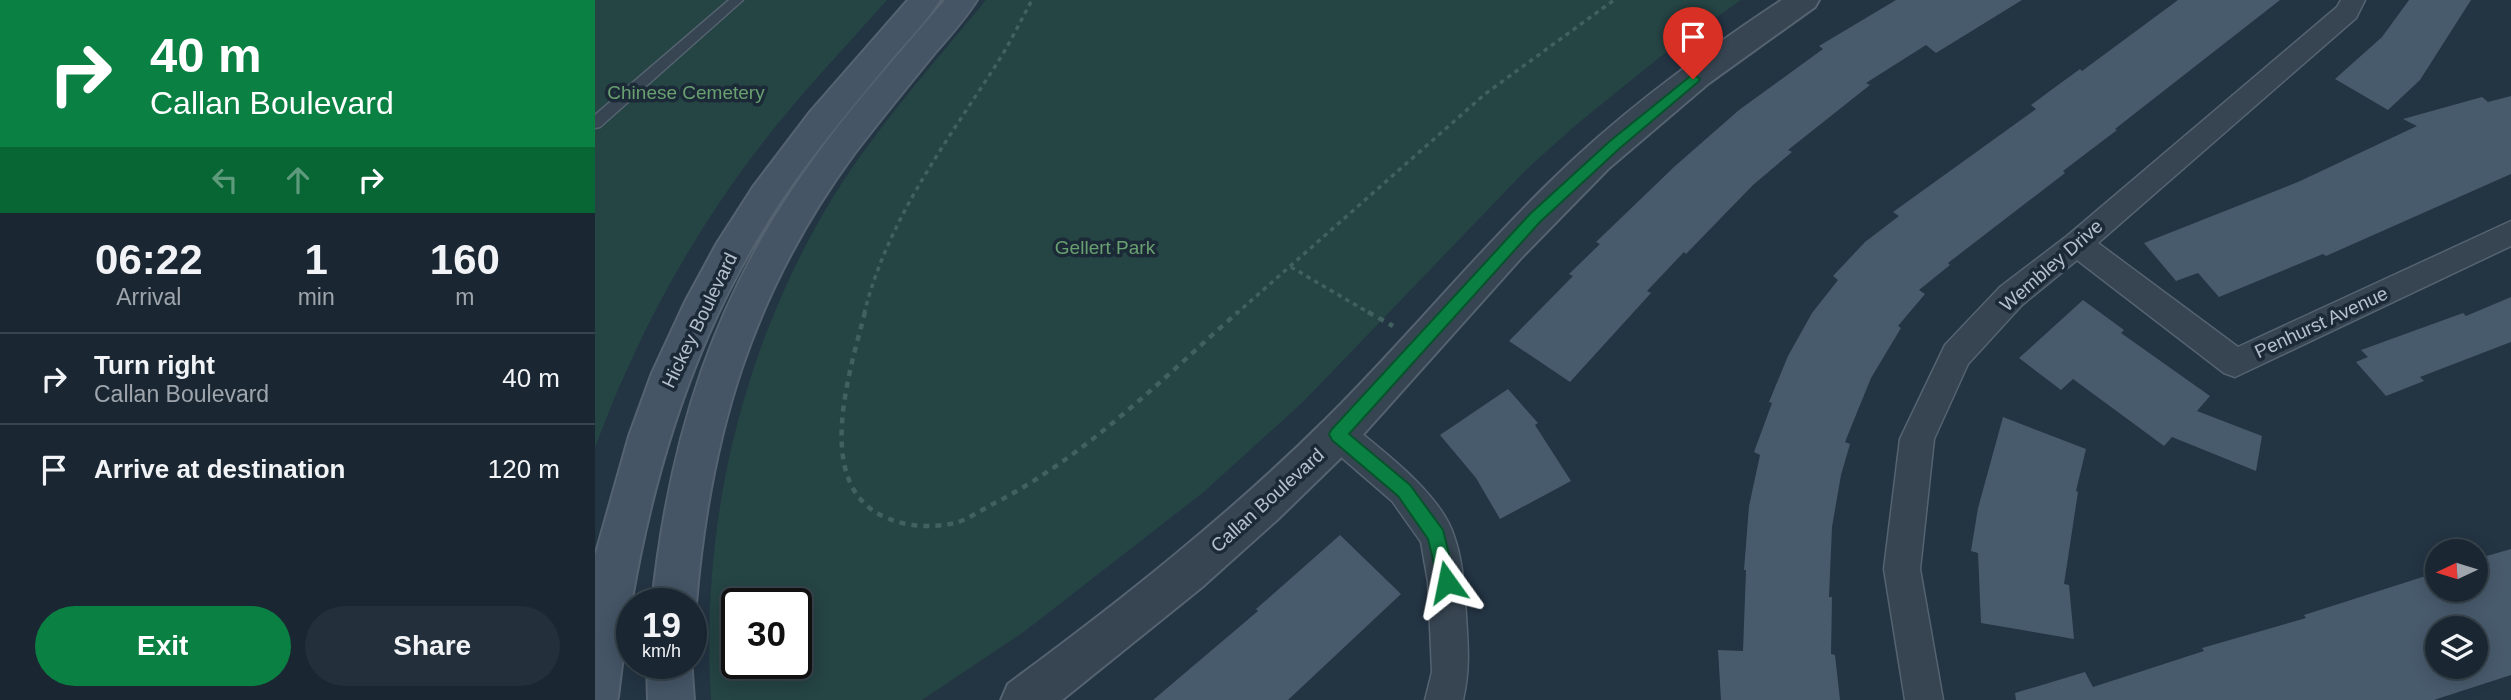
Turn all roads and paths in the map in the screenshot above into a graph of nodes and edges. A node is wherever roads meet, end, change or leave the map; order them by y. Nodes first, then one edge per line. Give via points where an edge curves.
1 (737, 0) edge
2 (925, 0) edge
3 (962, 0) edge
4 (1032, 0) edge
5 (1614, 0) edge
6 (1804, 0) edge
7 (2353, 0) edge
8 (595, 123) edge
9 (2511, 233) edge
10 (2077, 244) junction
11 (1291, 267) junction
12 (1423, 343) junction
13 (1338, 434) junction
14 (676, 588) edge
15 (670, 679) edge
16 (595, 697) edge
17 (671, 700) edge
18 (1024, 700) edge
19 (1444, 700) edge
20 (1924, 700) edge

1 - 8 lane
2 - 16 main road, Hickey Boulevard via 782,173 733,249 690,330 652,424 632,491 609,598
3 - 14 main road, Hickey Boulevard via 824,170 748,302 711,391 693,456
4 - 11 path via 905,210 869,295 848,380 841,435 848,480 872,512 906,526 955,523 1024,488 1113,422
5 - 11 path via 1485,94
6 - 12 street, Callan Boulevard via 1693,79 1615,144 1535,218
7 - 10 street, Wembley Drive via 2347,12
9 - 10 street, Penhurst Avenue via 2235,363
10 - 20 street, Wembley Drive via 2011,296 1956,355 1917,439 1902,569
11 - 12 path
12 - 13 street, Callan Boulevard
13 - 18 street, Callan Boulevard via 1194,566
13 - 19 street via 1404,491 1437,536 1447,582 1451,672
15 - 17 main road

